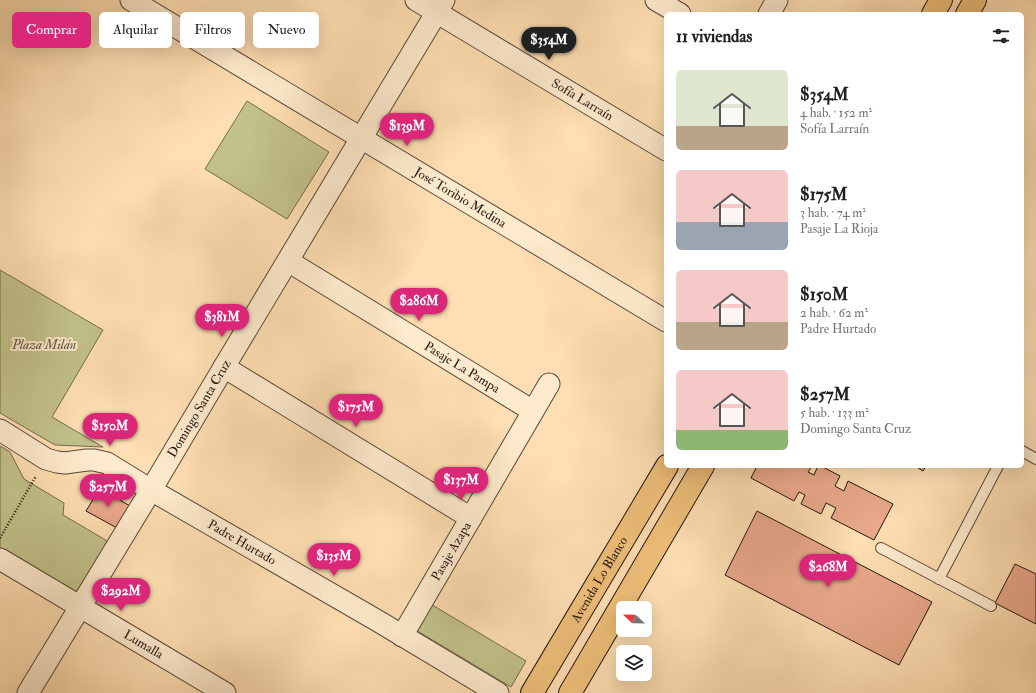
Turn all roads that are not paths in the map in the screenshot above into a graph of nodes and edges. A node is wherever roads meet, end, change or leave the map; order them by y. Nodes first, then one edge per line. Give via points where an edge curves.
1 (130, 0) edge
2 (416, 0) edge
3 (656, 0) edge
4 (777, 0) edge
5 (941, 0) edge
6 (975, 0) edge
7 (440, 6) edge
8 (677, 12) edge
9 (770, 12) edge
10 (934, 12) edge
11 (968, 12) edge
12 (361, 138) junction
13 (664, 149) edge
14 (288, 261) junction
15 (664, 320) edge
16 (224, 367) junction
17 (549, 384) dead end
18 (533, 410) junction
19 (0, 430) edge
20 (1024, 452) edge
21 (1036, 459) edge
22 (666, 468) edge
23 (702, 468) edge
24 (997, 468) edge
25 (152, 490) junction
26 (471, 518) junction
27 (881, 548) dead end
28 (0, 559) edge
29 (939, 579) junction
30 (80, 606) junction
31 (991, 606) dead end
32 (402, 636) junction
33 (28, 693) edge
34 (225, 693) edge
35 (498, 693) edge
36 (532, 693) edge
37 (570, 693) edge

1 - 12 street, José Toribio Medina
2 - 7 street, Sofía Larraín
3 - 8 street
4 - 9 street
5 - 10 main road
6 - 11 main road
7 - 12 street, Domingo Santa Cruz
7 - 13 street, Sofía Larraín
12 - 14 street, Domingo Santa Cruz
12 - 15 street, José Toribio Medina
14 - 16 street, Domingo Santa Cruz
14 - 18 street, Pasaje La Pampa
16 - 25 street, Domingo Santa Cruz
16 - 26 street
17 - 18 street, Pasaje Azapa
18 - 26 street, Pasaje Azapa
19 - 25 street, Padre Hurtado via 46,458 65,463 101,461
20 - 21 lane
22 - 36 main road, Avenida Lo Blanco
23 - 37 main road
24 - 29 lane
25 - 30 street, Domingo Santa Cruz
25 - 32 street, Padre Hurtado
26 - 32 street, Pasaje Azapa
27 - 29 lane
28 - 30 street, Lumalla
29 - 31 lane
30 - 33 street, Domingo Santa Cruz
30 - 34 street, Lumalla
32 - 35 street, Padre Hurtado

